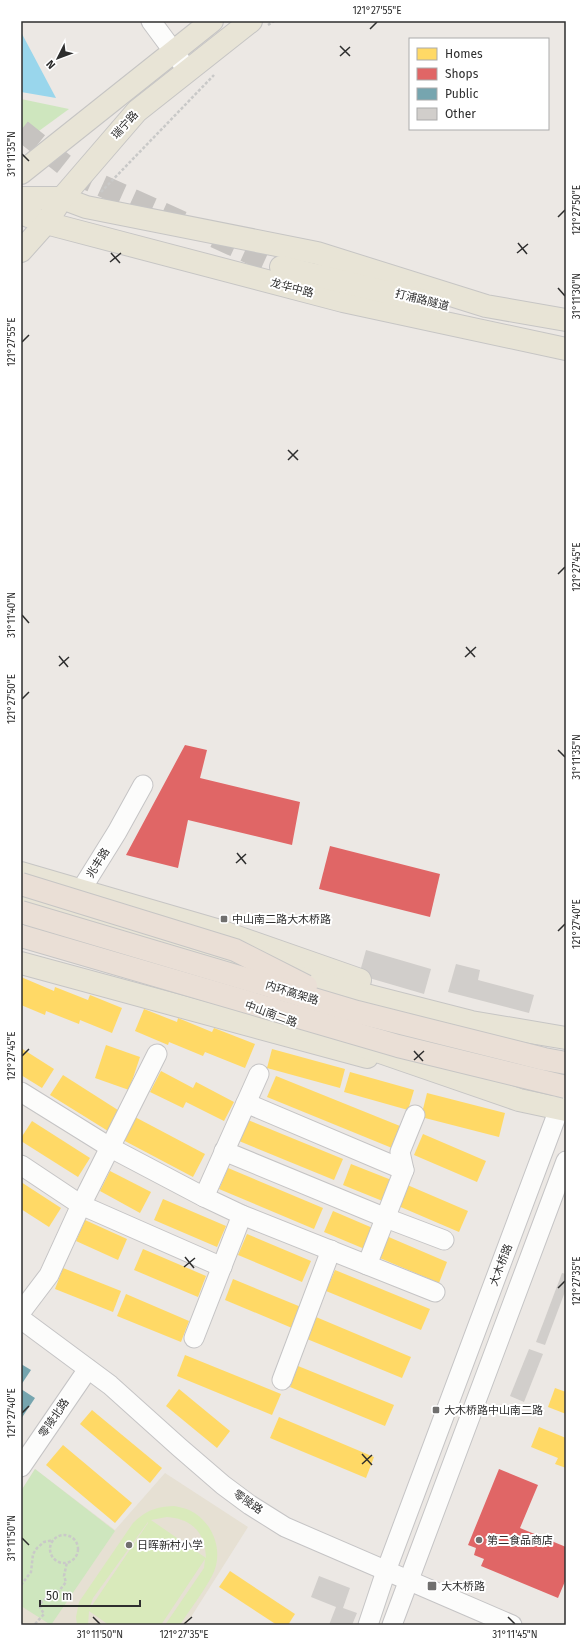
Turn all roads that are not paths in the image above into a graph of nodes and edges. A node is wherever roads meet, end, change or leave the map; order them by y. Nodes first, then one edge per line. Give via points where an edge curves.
1 (150, 21) edge
2 (212, 21) edge
3 (257, 25) edge
4 (173, 52) junction
5 (188, 71) junction
6 (21, 173) edge
7 (21, 198) edge
8 (62, 198) junction
9 (21, 213) edge
10 (46, 223) junction
11 (21, 238) edge
12 (21, 251) edge
13 (281, 267) tunnel mouth
14 (566, 320) edge
15 (566, 349) edge
16 (143, 785) dead end
17 (21, 872) edge
18 (21, 884) edge
19 (81, 890) junction
20 (21, 899) edge
21 (21, 912) edge
22 (70, 914) junction
23 (21, 935) edge
24 (56, 942) junction
25 (21, 951) edge
26 (21, 963) edge
27 (357, 1012) junction
28 (471, 1022) junction
29 (358, 1035) junction
30 (566, 1038) edge
31 (157, 1054) dead end
32 (566, 1063) edge
33 (259, 1074) dead end
34 (566, 1086) edge
35 (21, 1092) edge
36 (519, 1100) junction
37 (246, 1104) junction
38 (563, 1109) edge
39 (415, 1115) dead end
40 (111, 1148) junction
41 (224, 1151) junction
42 (566, 1161) edge
43 (21, 1165) edge
44 (404, 1170) junction
45 (204, 1197) junction
46 (81, 1205) junction
47 (242, 1215) junction
48 (386, 1218) junction
49 (444, 1240) dead end
50 (331, 1250) junction
51 (367, 1265) junction
52 (222, 1267) junction
53 (435, 1292) dead end
54 (21, 1312) edge
55 (21, 1319) edge
56 (194, 1338) dead end
57 (88, 1369) junction
58 (282, 1380) dead end
59 (21, 1467) edge
60 (386, 1571) junction
61 (409, 1580) junction
62 (368, 1625) edge
63 (392, 1625) edge
64 (512, 1625) edge

1 - 4 street
2 - 4 main road
3 - 5 main road, 瑞宁路
4 - 5 street
4 - 6 main road
5 - 8 main road, 瑞宁路 via 137,111
7 - 8 main road
8 - 10 main road, 瑞宁路
8 - 14 main road via 86,207 318,253 486,306
9 - 10 main road, 龙华中路
10 - 11 main road
10 - 12 main road, 瑞宁路
10 - 15 main road, 龙华中路 via 343,301
13 - 14 main road, 打浦路隧道 via 469,312
16 - 19 street, 兆丰路
17 - 19 main road
18 - 27 highway, bridge via 235,950
19 - 22 street, 兆丰路
19 - 28 main road via 220,931 424,1002
20 - 22 main road
21 - 27 highway, 内环高架路, bridge
22 - 24 street, 兆丰路
22 - 28 main road via 217,957
23 - 24 main road, 中山南二路
23 - 29 highway, 内环高架路, bridge
24 - 36 main road, 中山南二路 via 115,957 270,1015
25 - 29 highway, bridge via 174,996
26 - 36 main road, 中山南二路
27 - 32 highway, 内环高架路, bridge
28 - 30 main road
29 - 34 highway, 内环高架路, bridge
31 - 40 street
33 - 37 street
34 - 38 street, 大木桥路
35 - 40 street
36 - 38 main road, 中山南二路
37 - 41 street
37 - 44 street
38 - 60 street, 大木桥路
39 - 44 street via 400,1152
40 - 45 street
40 - 46 street
41 - 45 street
41 - 48 street
42 - 61 street
43 - 46 street
44 - 48 street
45 - 47 street
46 - 52 street
46 - 54 street via 49,1274
47 - 50 street
47 - 52 street
48 - 49 street
48 - 51 street
50 - 51 street
50 - 58 street
51 - 53 street
52 - 56 street
55 - 57 street, 零陵路
57 - 59 street, 零陵北路
57 - 60 street, 零陵路 via 250,1505 285,1527
60 - 61 street, 零陵路
60 - 62 street, 大木桥路
61 - 63 street
61 - 64 street, 零陵路

